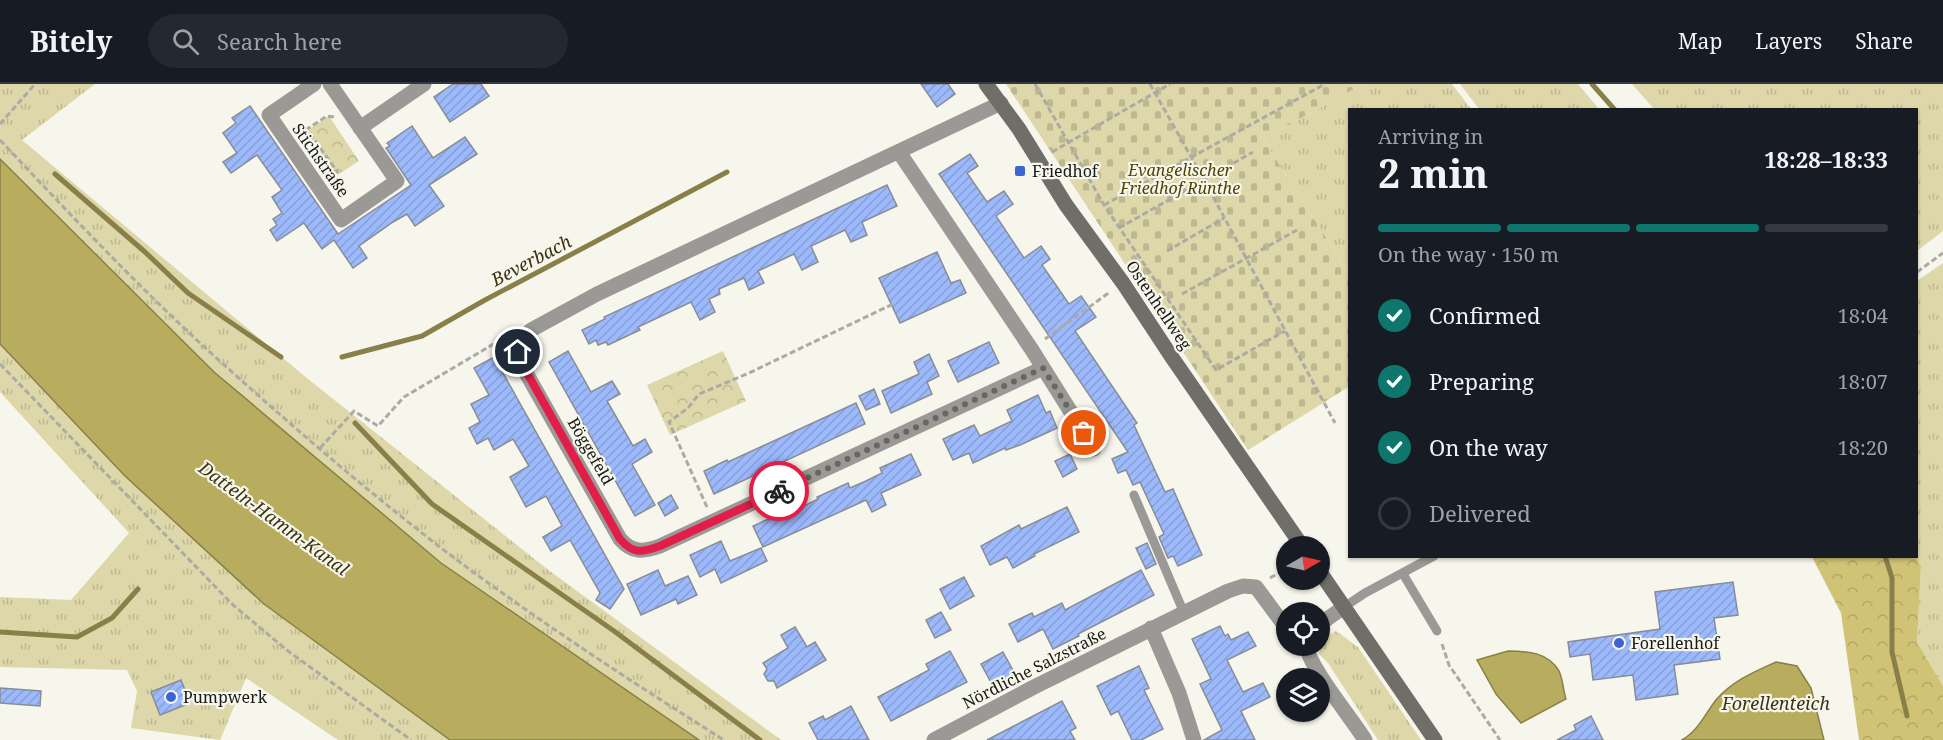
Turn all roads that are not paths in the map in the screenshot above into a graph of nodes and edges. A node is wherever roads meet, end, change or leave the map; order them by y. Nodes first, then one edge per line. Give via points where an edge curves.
1 (314, 84) edge
2 (330, 84) edge
3 (424, 84) edge
4 (986, 84) edge
5 (1001, 103) junction
6 (357, 123) junction
7 (899, 152) junction
8 (1043, 368) junction
9 (1094, 449) dead end
10 (1134, 495) dead end
11 (1295, 536) edge
12 (1431, 558) edge
13 (1403, 574) junction
14 (1330, 587) edge
15 (1344, 607) junction
16 (1184, 612) junction
17 (1276, 614) edge
18 (1330, 617) edge
19 (1151, 628) junction
20 (1437, 631) road end
21 (1308, 656) edge
22 (934, 740) edge
23 (1194, 740) edge
24 (1365, 740) edge
25 (1435, 740) edge

1 - 6 street, Stichstraße via 268,115 341,220 397,181
2 - 6 street, Stichstraße
3 - 6 street
4 - 5 main road, Ostenhellweg
5 - 7 street
5 - 11 main road, Ostenhellweg via 1066,205
7 - 8 street
7 - 8 street, Böggefeld via 597,294 531,330 518,344 522,364 620,539 627,547 646,551
8 - 9 street
10 - 16 lane
12 - 13 lane
13 - 15 lane
13 - 20 lane
14 - 15 main road
15 - 18 street
15 - 25 main road
16 - 17 street, Nördliche Salzstraße via 1243,586 1256,588
16 - 19 street, Nördliche Salzstraße
19 - 22 street, Nördliche Salzstraße
19 - 23 street
21 - 24 street

